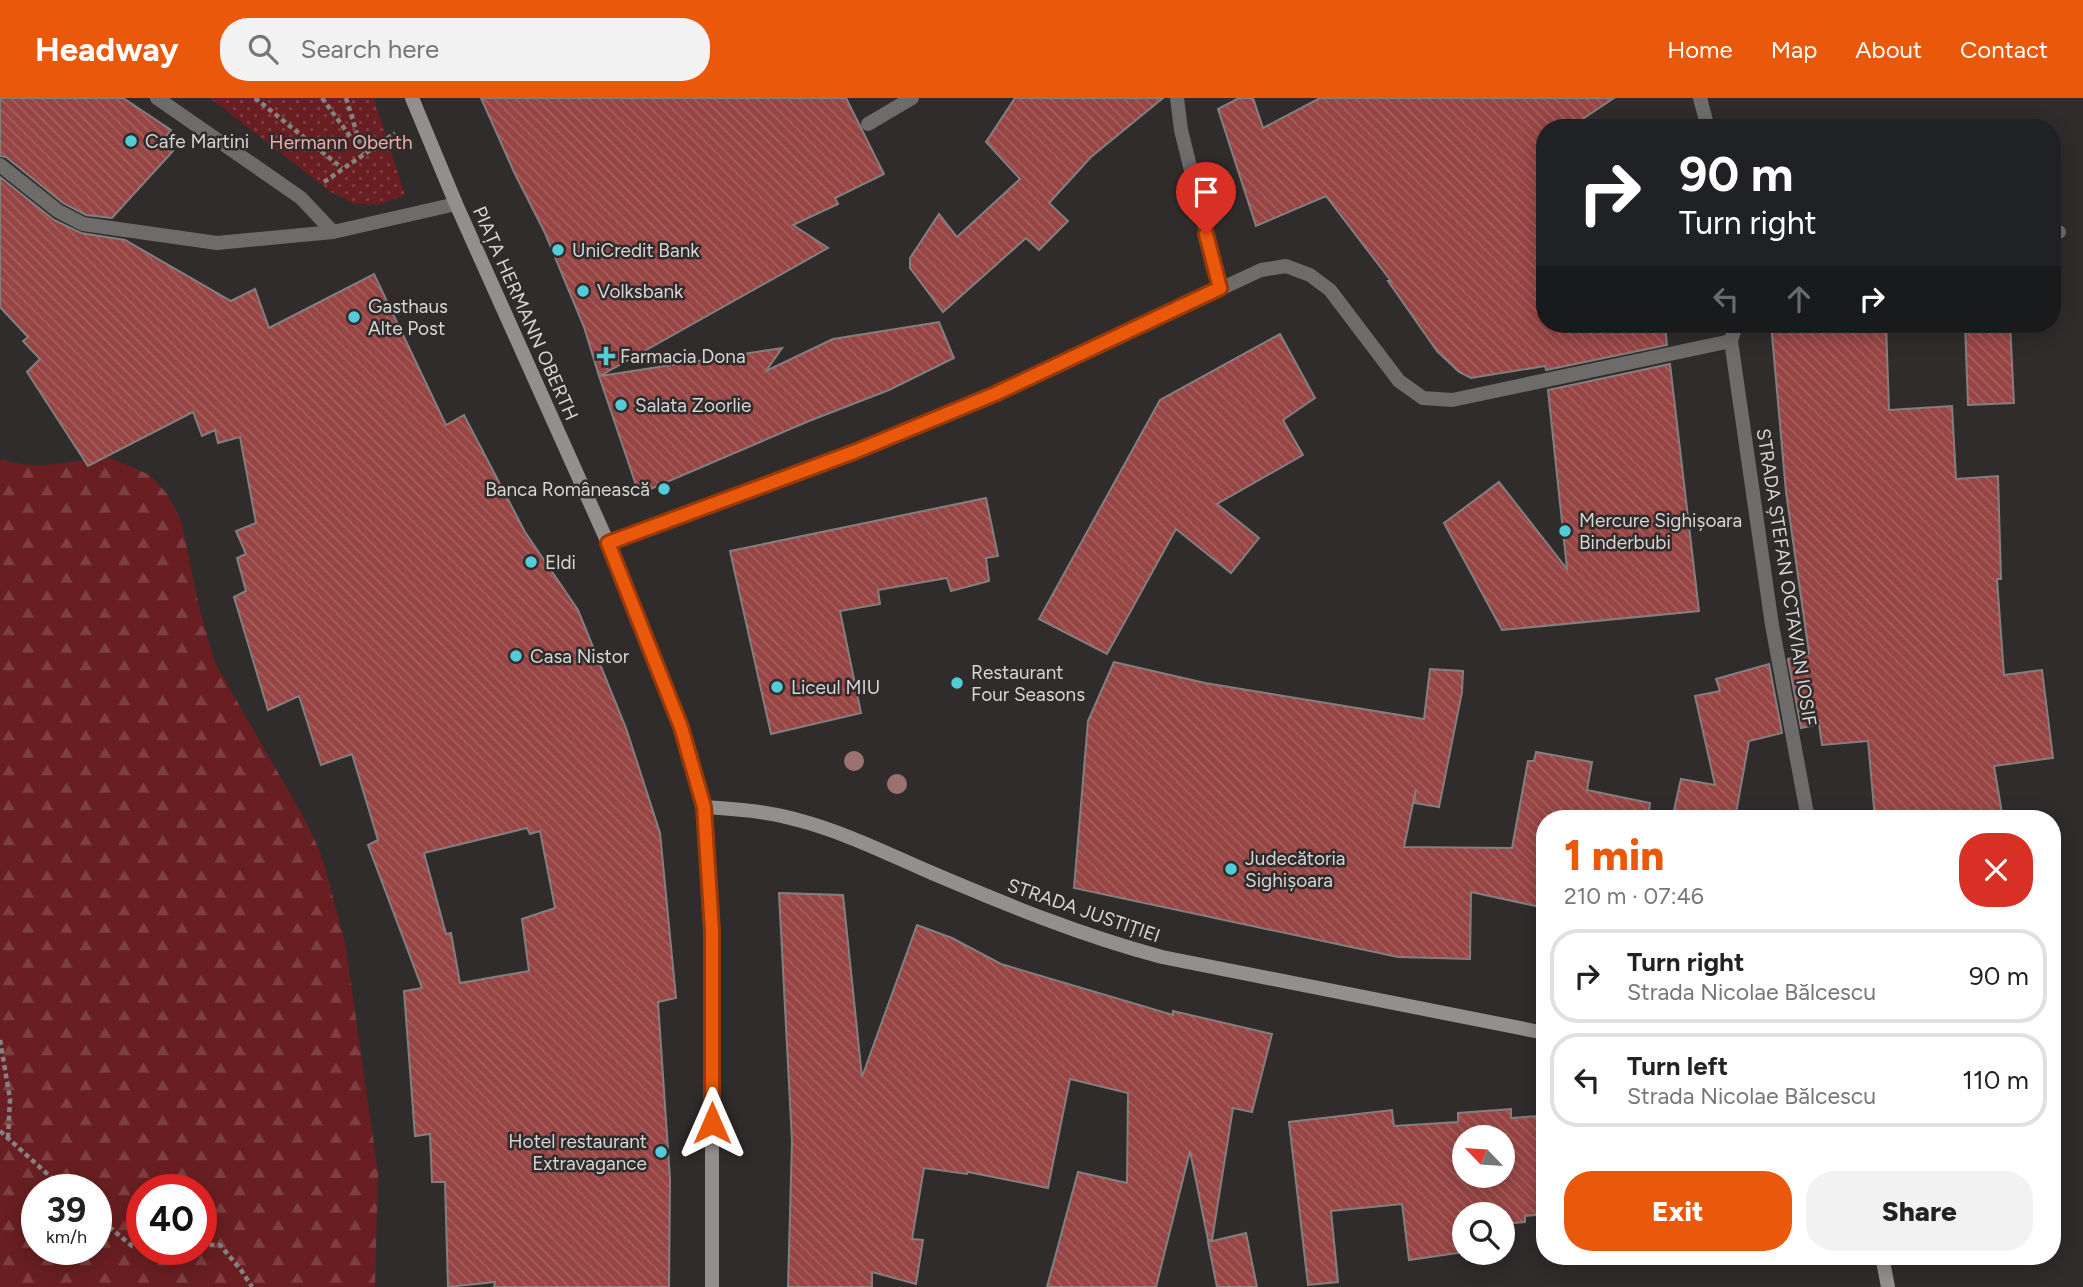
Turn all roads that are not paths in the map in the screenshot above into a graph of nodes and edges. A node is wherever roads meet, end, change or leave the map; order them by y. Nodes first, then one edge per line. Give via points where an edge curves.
1 (157, 98) edge
2 (412, 98) edge
3 (912, 98) edge
4 (1177, 98) edge
5 (1700, 98) edge
6 (1706, 119) edge
7 (868, 124) dead end
8 (0, 165) edge
9 (456, 204) junction
10 (333, 232) junction
11 (1220, 288) junction
12 (1733, 333) edge
13 (1731, 341) junction
14 (608, 543) junction
15 (704, 807) junction
16 (1806, 810) edge
17 (1536, 1031) edge
18 (1884, 1265) edge
19 (712, 1287) edge
20 (1888, 1287) edge

1 - 10 street via 301,198
2 - 9 main road, PIAȚA HERMANN OBERTH
3 - 7 street
4 - 11 street
5 - 6 street
8 - 10 street via 58,211 83,224 217,243
9 - 10 street
9 - 14 main road, PIAȚA HERMANN OBERTH
11 - 13 street via 1261,270 1286,267 1310,275 1330,290 1399,382 1423,398 1452,400
11 - 14 street via 995,394
12 - 13 street
13 - 16 street, STRADA ȘTEFAN OCTAVIAN IOSIF via 1772,625
14 - 15 main road, PIAȚA HERMANN OBERTH via 681,727
15 - 17 main road, STRADA JUSTIȚIEI via 764,812 813,824 1108,943
15 - 19 main road, PIAȚA HERMANN OBERTH via 712,931
18 - 20 main road

